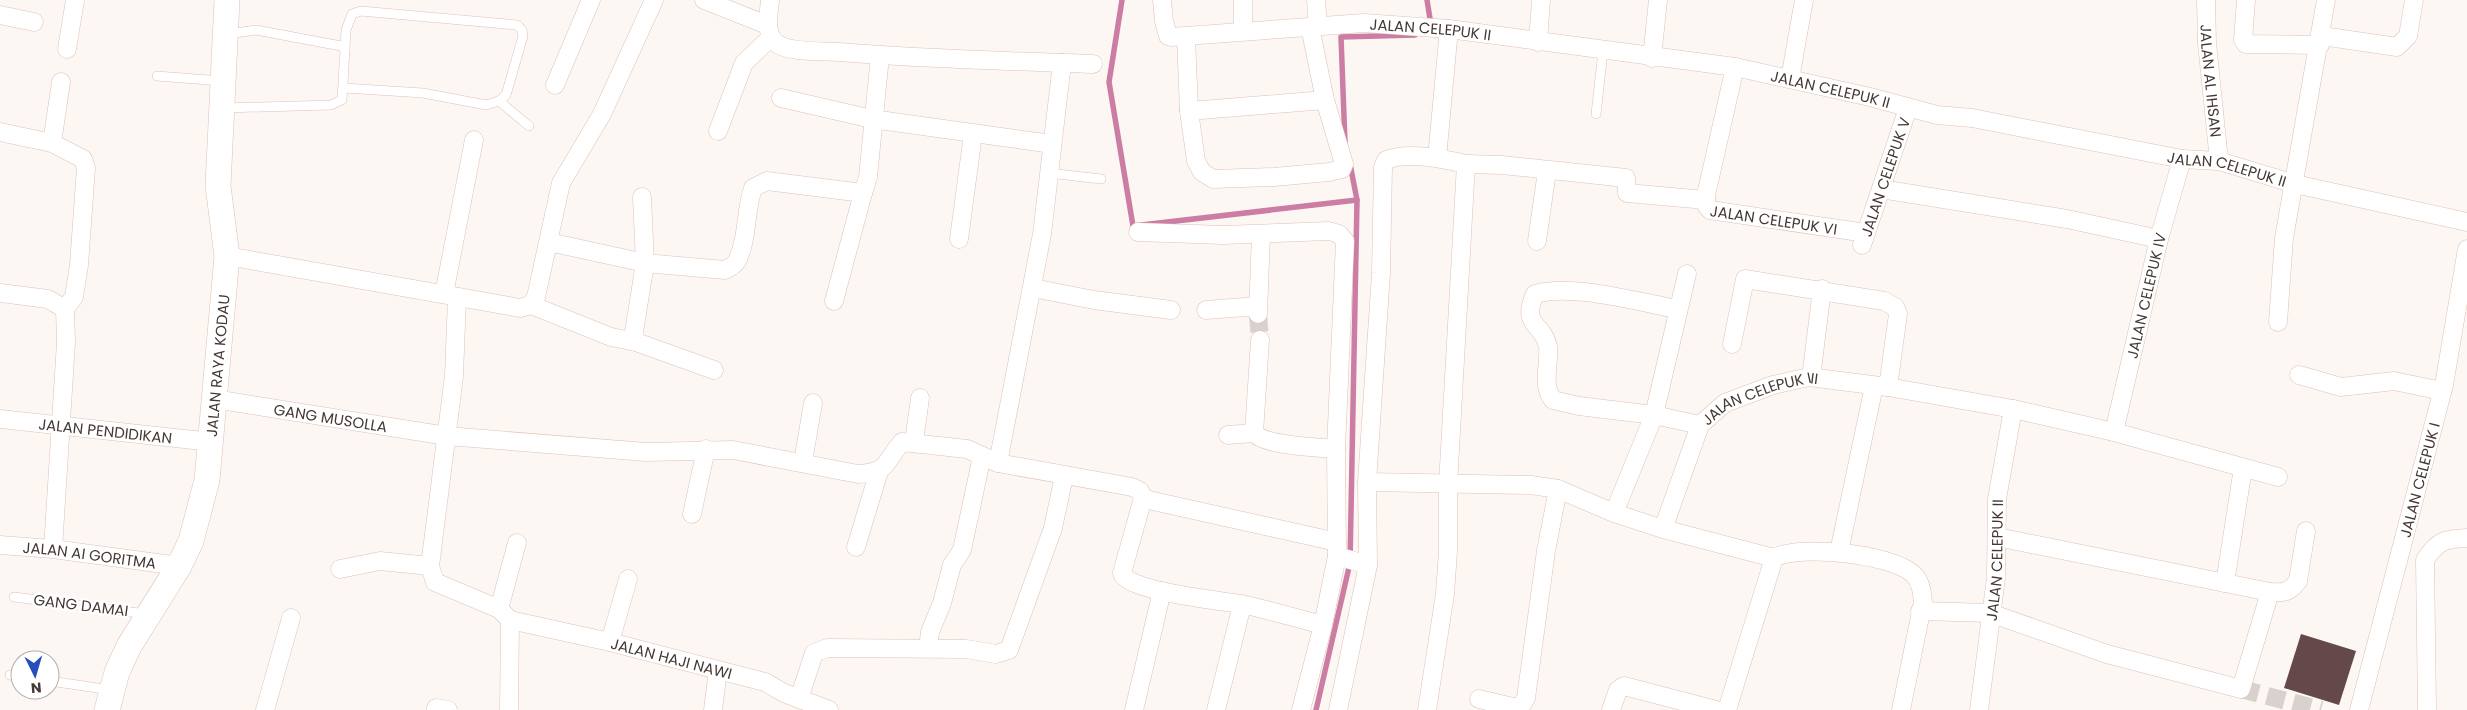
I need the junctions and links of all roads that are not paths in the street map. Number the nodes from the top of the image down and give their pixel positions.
1 (75, 0) edge
2 (227, 0) edge
3 (591, 0) edge
4 (654, 0) edge
5 (704, 0) edge
6 (770, 0) edge
7 (1162, 0) edge
8 (1243, 0) edge
9 (1316, 0) edge
10 (1542, 0) edge
11 (1658, 0) edge
12 (1804, 0) edge
13 (2206, 0) edge
14 (2246, 0) edge
15 (2326, 0) edge
16 (2414, 0) edge
17 (0, 15) edge
18 (34, 22) dead end
19 (1314, 26) junction
20 (1447, 29) junction
21 (769, 31) junction
22 (1243, 31) junction
23 (225, 35) junction
24 (1186, 37) junction
25 (2321, 41) junction
26 (1538, 42) junction
27 (67, 49) dead end
28 (345, 50) junction
29 (1603, 51) junction
30 (880, 56) junction
31 (1652, 58) junction
32 (1062, 63) junction
33 (1093, 64) dead end
34 (1735, 68) junction
35 (157, 76) dead end
36 (1790, 79) junction
37 (222, 81) junction
38 (61, 82) dead end
39 (555, 84) dead end
40 (344, 88) junction
41 (781, 98) dead end
42 (1325, 100) junction
43 (499, 101) junction
44 (222, 108) junction
45 (1908, 108) junction
46 (1189, 111) junction
47 (1596, 114) dead end
48 (872, 119) junction
49 (529, 126) dead end
50 (718, 131) dead end
51 (0, 132) edge
52 (974, 134) junction
53 (474, 140) dead end
54 (52, 143) junction
55 (1052, 144) junction
56 (1437, 158) junction
57 (2182, 159) junction
58 (2219, 162) junction
59 (1466, 164) junction
60 (1548, 171) junction
61 (1049, 173) junction
62 (1101, 179) dead end
63 (2295, 184) junction
64 (1881, 189) junction
65 (863, 193) junction
66 (642, 197) dead end
67 (1706, 200) junction
68 (2467, 222) edge
69 (1138, 232) dead end
70 (1261, 235) junction
71 (959, 239) dead end
72 (1864, 239) joint
73 (2159, 239) junction
74 (1537, 241) dead end
75 (549, 242) junction
76 (2467, 249) edge
77 (227, 256) junction
78 (645, 263) junction
79 (1687, 274) dead end
80 (1033, 288) junction
81 (1822, 289) junction
82 (0, 293) edge
83 (450, 296) junction
84 (834, 301) dead end
85 (531, 305) junction
86 (1677, 308) junction
87 (65, 309) junction
88 (1171, 310) dead end
89 (1206, 310) dead end
90 (2278, 322) dead end
91 (1260, 340) tunnel mouth
92 (636, 342) junction
93 (1732, 344) dead end
94 (714, 370) dead end
95 (1812, 370) dead end
96 (2299, 376) dead end
97 (1881, 386) junction
98 (2442, 391) junction
99 (920, 398) dead end
100 (214, 399) junction
101 (814, 403) dead end
102 (2013, 409) junction
103 (1654, 415) junction
104 (0, 419) edge
105 (60, 425) junction
106 (1700, 426) junction
107 (2114, 432) junction
108 (1254, 433) junction
109 (1228, 435) dead end
110 (446, 436) junction
111 (212, 442) junction
112 (914, 442) junction
113 (706, 449) junction
114 (1336, 449) junction
115 (982, 456) junction
116 (803, 462) junction
117 (998, 463) junction
118 (2243, 468) junction
119 (879, 471) junction
120 (1064, 476) junction
121 (2278, 477) dead end
122 (1367, 482) junction
123 (1448, 485) junction
124 (1558, 488) junction
125 (1143, 498) junction
126 (1614, 513) junction
127 (692, 514) dead end
128 (1663, 529) junction
129 (2306, 531) dead end
130 (1996, 537) junction
131 (2467, 538) edge
132 (517, 543) dead end
133 (0, 545) edge
134 (856, 547) dead end
135 (53, 549) junction
136 (1339, 552) junction
137 (1839, 552) junction
138 (1774, 558) junction
139 (1366, 565) junction
140 (179, 566) junction
141 (430, 566) junction
142 (340, 569) dead end
143 (628, 579) dead end
144 (2225, 583) junction
145 (1162, 591) junction
146 (2270, 592) junction
147 (14, 597) dead end
148 (1242, 604) junction
149 (1920, 611) junction
150 (1990, 613) junction
151 (149, 614) junction
152 (504, 615) junction
153 (291, 618) dead end
154 (1323, 625) junction
155 (610, 642) junction
156 (928, 648) junction
157 (718, 670) junction
158 (60, 684) edge
159 (799, 699) junction
160 (1479, 699) dead end
161 (109, 700) edge
162 (264, 710) edge
163 (509, 710) edge
164 (713, 710) edge
165 (829, 710) edge
166 (1134, 710) edge
167 (1216, 710) edge
168 (1301, 710) edge
169 (1338, 710) edge
170 (1427, 710) edge
171 (1611, 710) edge
172 (1716, 710) edge
173 (1727, 710) edge
174 (1901, 710) edge
175 (1979, 710) edge
176 (2359, 710) edge
177 (2427, 710) edge

1 - 27 street
2 - 23 street, JALAN RAYA KODAU
3 - 39 street
4 - 75 street
5 - 21 street
6 - 21 street
7 - 24 street
8 - 22 street
9 - 19 street
10 - 26 street
11 - 31 street
12 - 36 street
13 - 58 street, JALAN AL IHSAN
14 - 25 street
15 - 25 street
16 - 25 street
17 - 18 street
19 - 20 street, JALAN CELEPUK II
19 - 22 street, JALAN CELEPUK II
19 - 42 street
20 - 26 street, JALAN CELEPUK II
20 - 56 street
21 - 30 street
21 - 50 street
22 - 24 street, JALAN CELEPUK II
23 - 28 lane
23 - 37 street, JALAN RAYA KODAU
24 - 46 street
25 - 63 street
26 - 29 street, JALAN CELEPUK II
28 - 40 lane
28 - 43 lane
29 - 31 street, JALAN CELEPUK II
29 - 47 lane
30 - 32 street
30 - 48 street
31 - 34 street, JALAN CELEPUK II
32 - 33 street
32 - 55 street
34 - 36 street, JALAN CELEPUK II
34 - 67 street, JALAN CELEPUK VI
35 - 37 lane
36 - 45 street, JALAN CELEPUK II
37 - 44 street, JALAN RAYA KODAU
38 - 54 street
40 - 43 lane
40 - 44 lane
41 - 48 street
42 - 46 street
42 - 46 street
43 - 49 lane
44 - 77 street, JALAN RAYA KODAU
45 - 57 street, JALAN CELEPUK II
45 - 64 street, JALAN CELEPUK V
48 - 52 street
48 - 65 street
51 - 54 street
52 - 55 street
52 - 71 street
53 - 83 street
54 - 87 street
55 - 61 street
56 - 59 street
56 - 122 street
57 - 58 street, JALAN CELEPUK II
57 - 73 street, JALAN CELEPUK IV
58 - 63 street, JALAN CELEPUK II
59 - 60 street
59 - 123 street
60 - 67 street
60 - 74 street
61 - 62 lane
61 - 80 street
63 - 68 street, JALAN CELEPUK II
63 - 90 street
64 - 72 street, JALAN CELEPUK V
64 - 73 street
65 - 78 street
65 - 84 street
66 - 78 street
67 - 72 street, JALAN CELEPUK VI
69 - 70 street
70 - 89 street
70 - 114 street
73 - 107 street, JALAN CELEPUK IV
75 - 78 street
75 - 85 street
76 - 98 street, JALAN CELEPUK I
77 - 83 street
77 - 100 street, JALAN RAYA KODAU
78 - 92 street
79 - 86 street
80 - 88 street
80 - 117 street
81 - 93 street
81 - 95 street
81 - 97 street
82 - 87 street
83 - 85 street
83 - 110 street
85 - 92 street
86 - 103 street
86 - 103 street
87 - 105 street
91 - 108 street
92 - 94 street
96 - 98 street
97 - 102 street, JALAN CELEPUK III
97 - 106 street, JALAN CELEPUK III
97 - 137 street
98 - 176 street, JALAN CELEPUK I
99 - 112 street
100 - 110 street, GANG MUSOLLA
100 - 111 street, JALAN RAYA KODAU
101 - 116 street
102 - 107 street, JALAN CELEPUK III
102 - 130 street, JALAN CELEPUK II
103 - 106 street
103 - 126 street
104 - 105 street, JALAN PENDIDIKAN
105 - 111 street, JALAN PENDIDIKAN
105 - 135 street
106 - 128 street, JALAN CELEPUK III
107 - 118 street, JALAN CELEPUK III
108 - 109 street
108 - 114 street
110 - 113 street, GANG MUSOLLA
110 - 141 street
111 - 140 street, JALAN RAYA KODAU
112 - 115 street
112 - 119 street
113 - 116 street, GANG MUSOLLA
113 - 127 street
114 - 136 street
115 - 117 street
115 - 156 street
116 - 119 street, GANG MUSOLLA
117 - 120 street
118 - 121 street, JALAN CELEPUK III
118 - 144 street
119 - 134 street
120 - 125 street
120 - 156 street
122 - 123 street
122 - 139 street
123 - 124 street
123 - 170 street
124 - 126 street
124 - 160 street
125 - 136 street
125 - 145 street
126 - 128 street
128 - 138 street
129 - 146 street
130 - 144 street
130 - 150 street, JALAN CELEPUK II
131 - 177 street
132 - 152 street
133 - 135 street, JALAN AI GORITMA
135 - 140 street, JALAN AI GORITMA
136 - 139 street
136 - 154 street
137 - 138 street
137 - 149 street
138 - 173 street
139 - 169 street
140 - 151 street, JALAN RAYA KODAU
141 - 142 street
141 - 152 street, JALAN HAJI NAWI
143 - 155 street
144 - 146 street
145 - 148 street
145 - 166 street
146 - 150 street
147 - 151 lane, GANG DAMAI
148 - 154 street
148 - 167 street
149 - 150 street
149 - 174 street
150 - 175 street, JALAN CELEPUK II
151 - 161 street, JALAN RAYA KODAU
152 - 155 street, JALAN HAJI NAWI
152 - 163 street
153 - 162 street
154 - 168 street
155 - 157 street, JALAN HAJI NAWI
156 - 159 street
157 - 159 street, JALAN HAJI NAWI
157 - 164 street
158 - 161 lane
159 - 165 street, JALAN HAJI NAWI
171 - 172 street

